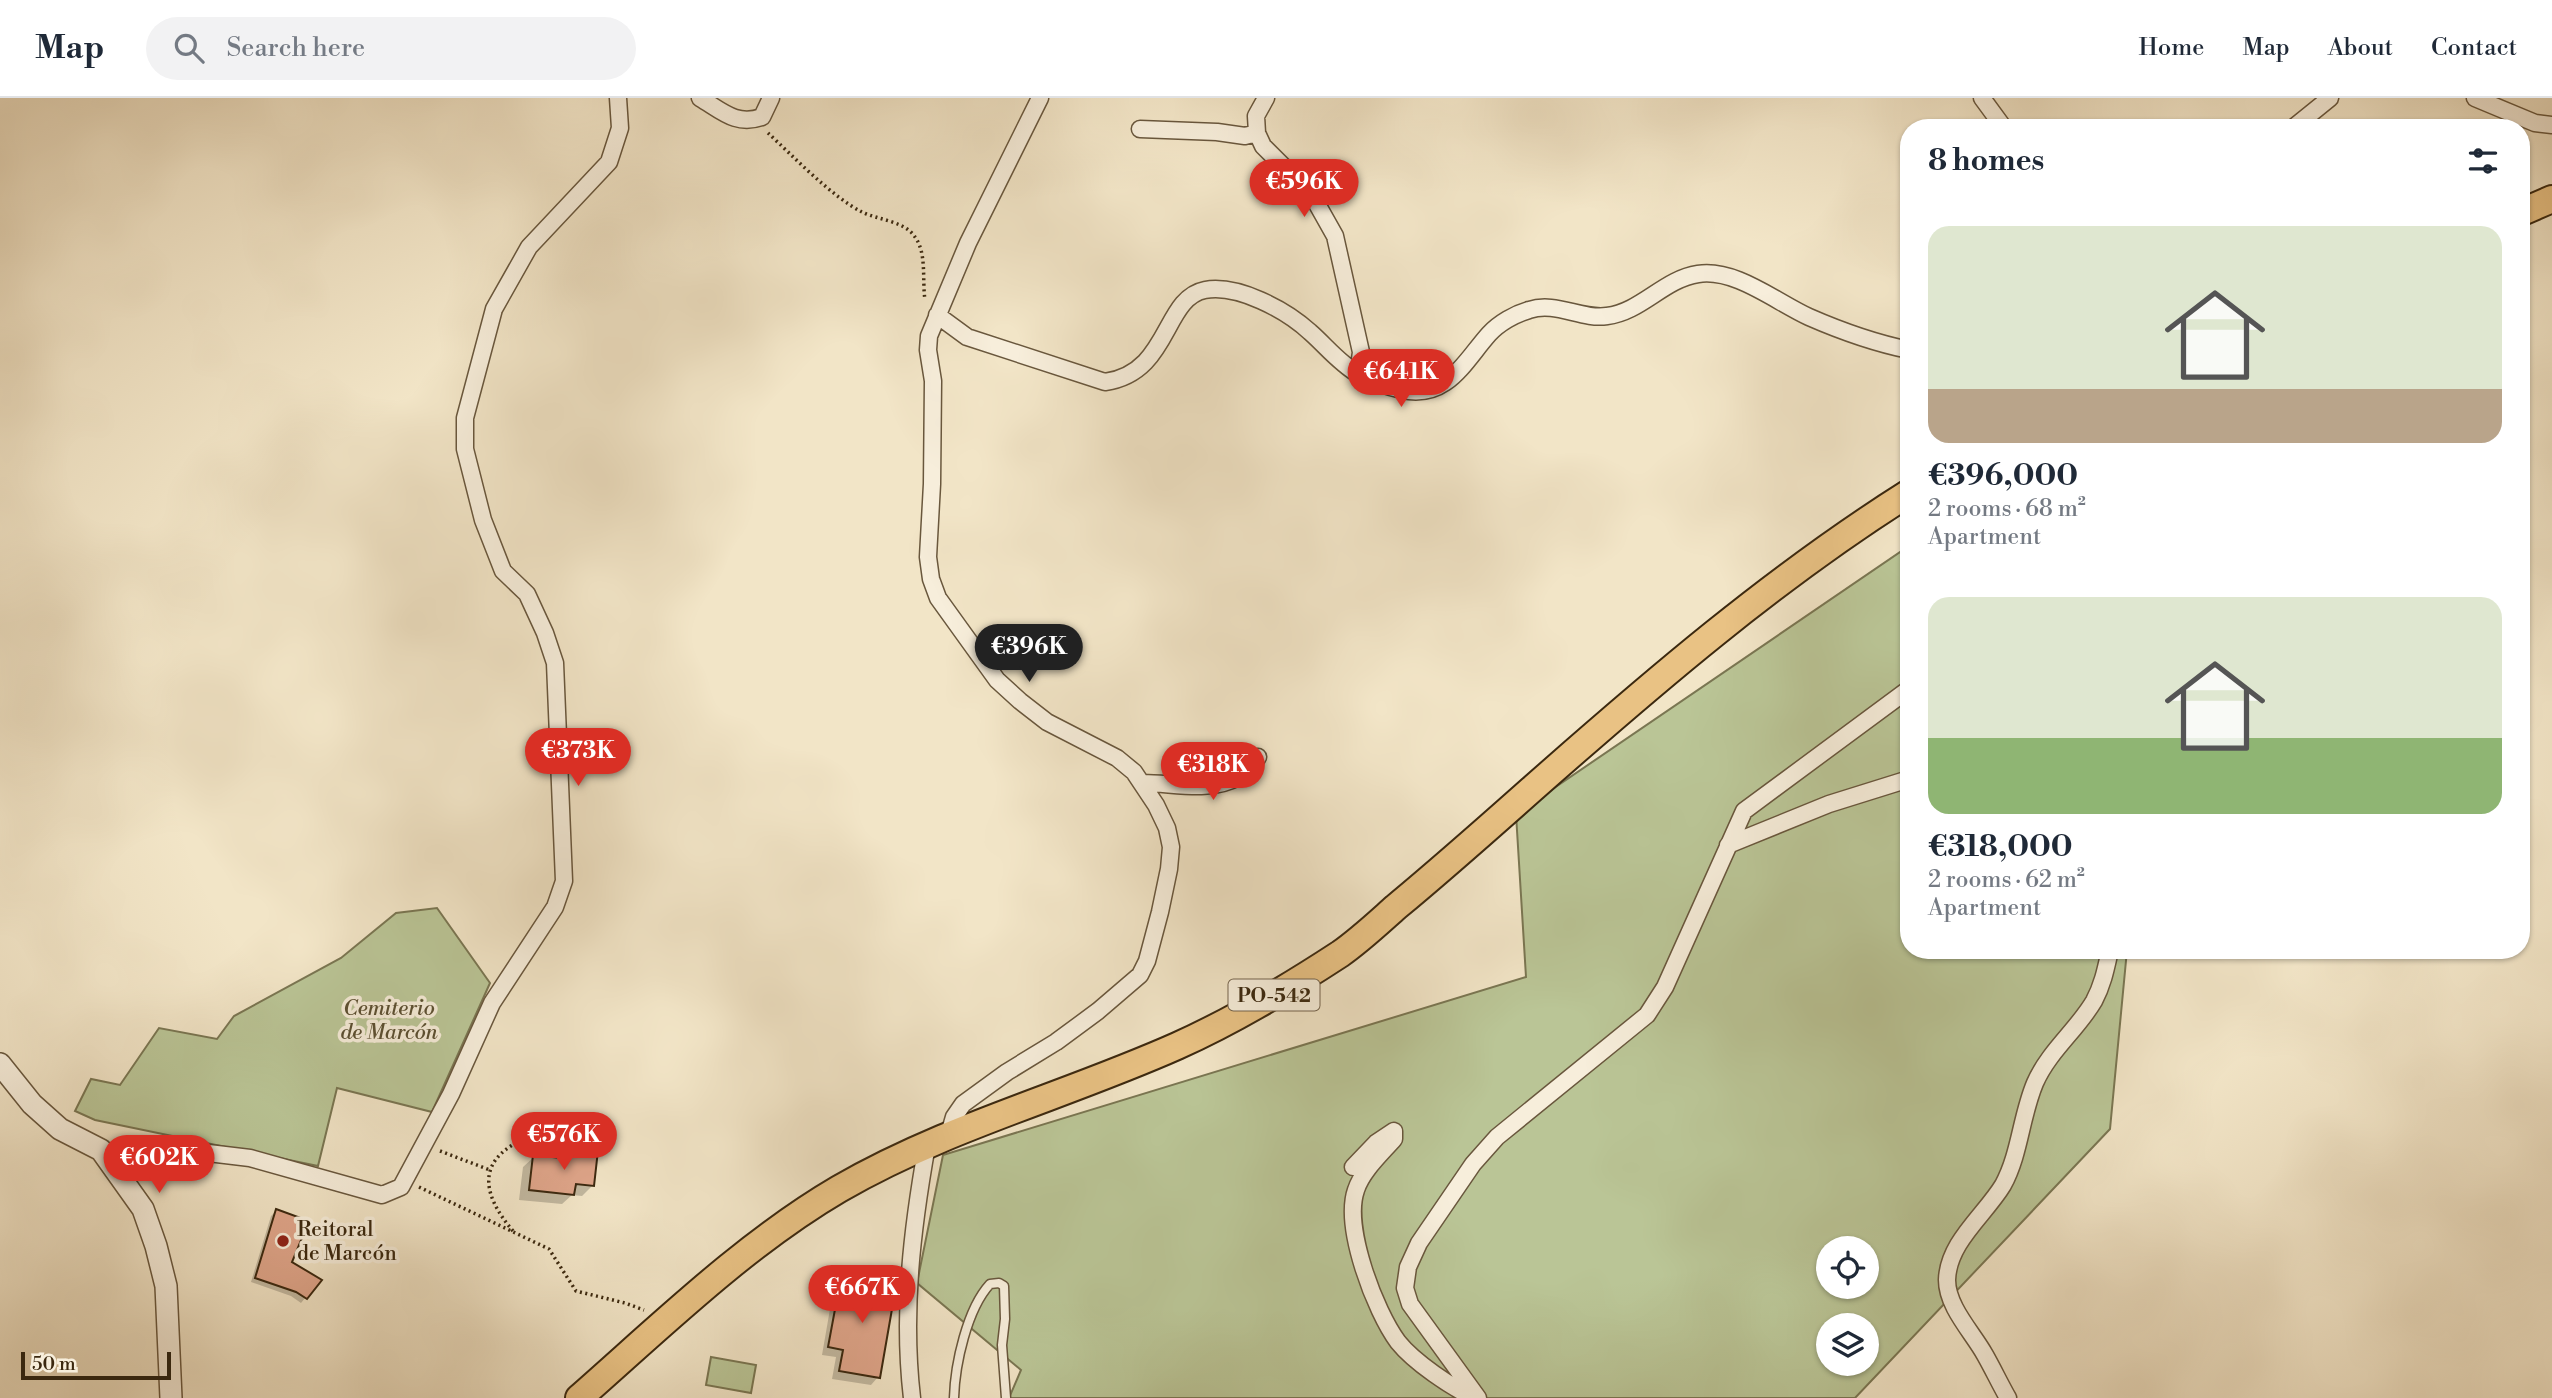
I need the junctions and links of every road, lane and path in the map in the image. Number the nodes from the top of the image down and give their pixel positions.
1 (618, 98) edge
2 (700, 98) edge
3 (771, 98) edge
4 (1040, 98) edge
5 (1266, 98) edge
6 (1982, 98) edge
7 (2330, 98) edge
8 (2475, 98) edge
9 (1997, 119) edge
10 (2304, 119) edge
11 (2525, 119) edge
12 (754, 120) junction
13 (2530, 121) edge
14 (2552, 125) edge
15 (1140, 129) dead end
16 (1256, 133) junction
17 (2552, 199) edge
18 (2530, 209) edge
19 (925, 301) dead end
20 (937, 315) junction
21 (1900, 347) edge
22 (1358, 374) junction
23 (1900, 498) edge
24 (1900, 696) edge
25 (1258, 757) dead end
26 (1900, 782) edge
27 (1143, 783) junction
28 (1728, 845) junction
29 (2108, 959) edge
30 (0, 1064) edge
31 (531, 1136) dead end
32 (938, 1140) junction
33 (423, 1145) junction
34 (1353, 1167) dead end
35 (114, 1168) junction
36 (490, 1170) junction
37 (404, 1180) junction
38 (514, 1232) junction
39 (653, 1313) dead end
40 (171, 1398) edge
41 (579, 1398) edge
42 (912, 1398) edge
43 (954, 1398) edge
44 (1006, 1398) edge
45 (1477, 1398) edge
46 (2008, 1398) edge

1 - 33 street
2 - 12 street
3 - 12 street
4 - 20 street
5 - 16 street
6 - 9 street
7 - 10 street
8 - 11 street
12 - 19 path
13 - 14 street
15 - 16 street
16 - 22 street
17 - 18 main road
20 - 22 street
20 - 27 street
21 - 22 street
23 - 32 main road, PO-542
24 - 28 street
25 - 27 street
26 - 28 street
27 - 32 street
28 - 45 street
29 - 46 street
30 - 35 street
31 - 36 path
32 - 41 main road, PO-542
32 - 42 street
33 - 36 path
33 - 37 street
34 - 45 street
35 - 37 street
35 - 40 street
36 - 38 path
37 - 38 path
38 - 39 path
43 - 44 lane

